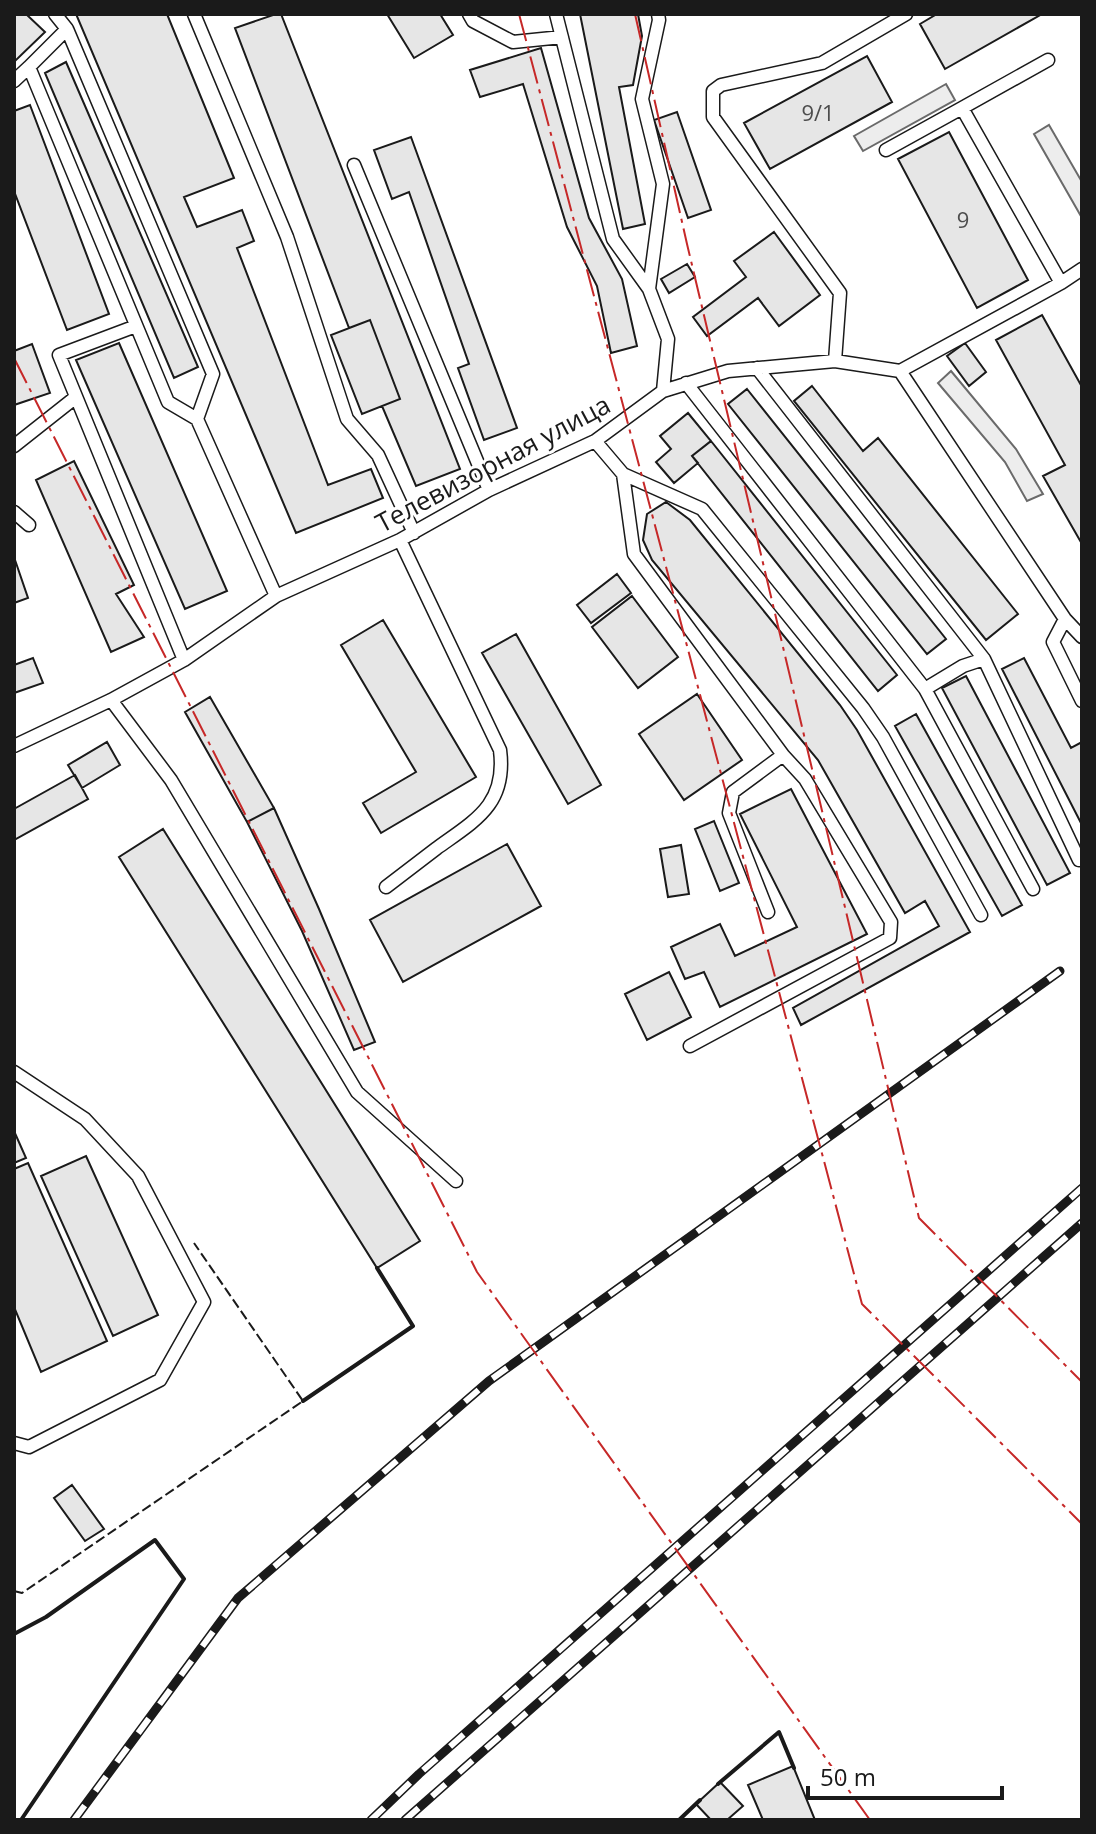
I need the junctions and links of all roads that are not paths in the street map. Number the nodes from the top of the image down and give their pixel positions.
1 (55, 14) edge
2 (194, 14) edge
3 (469, 14) edge
4 (556, 14) edge
5 (658, 14) edge
6 (906, 14) edge
7 (67, 29) junction
8 (562, 37) junction
9 (1048, 60) dead end
10 (29, 67) junction
11 (14, 81) edge
12 (962, 108) junction
13 (886, 150) dead end
14 (354, 165) dead end
15 (1082, 269) edge
16 (1061, 283) junction
17 (649, 289) junction
18 (136, 326) junction
19 (835, 361) junction
20 (757, 368) junction
21 (900, 371) junction
22 (686, 383) junction
23 (663, 391) junction
24 (76, 397) junction
25 (197, 419) junction
26 (595, 441) junction
27 (14, 446) edge
28 (623, 474) junction
29 (489, 490) junction
30 (14, 512) edge
31 (29, 525) dead end
32 (414, 533) junction
33 (400, 540) junction
34 (276, 596) junction
35 (1065, 619) junction
36 (1082, 637) edge
37 (984, 659) junction
38 (184, 660) junction
39 (925, 689) junction
40 (111, 700) junction
41 (1082, 701) edge
42 (14, 746) edge
43 (783, 755) junction
44 (1082, 859) edge
45 (386, 887) dead end
46 (1033, 889) dead end
47 (768, 912) dead end
48 (981, 915) dead end
49 (690, 1046) dead end
50 (14, 1072) edge
51 (456, 1181) dead end
52 (14, 1443) edge

1 - 7 lane
2 - 32 lane
3 - 8 lane
4 - 8 lane
5 - 17 lane
6 - 19 lane
7 - 10 lane
7 - 25 lane
8 - 17 lane
9 - 12 lane
10 - 11 lane
10 - 18 lane
12 - 13 lane
12 - 16 lane
14 - 29 lane
15 - 16 lane
16 - 21 lane
17 - 23 lane
18 - 24 lane
18 - 25 lane
19 - 20 lane, Телевизорная улица
19 - 21 lane, Телевизорная улица
20 - 22 lane, Телевизорная улица
20 - 37 lane
21 - 35 lane
22 - 23 lane, Телевизорная улица
22 - 39 lane
23 - 26 lane, Телевизорная улица
24 - 27 lane
24 - 38 lane
25 - 34 lane
26 - 28 lane
26 - 29 lane, Телевизорная улица
28 - 43 lane
28 - 48 lane
29 - 32 lane, Телевизорная улица
30 - 31 lane
32 - 33 lane, Телевизорная улица
33 - 34 lane, Телевизорная улица
33 - 45 lane
34 - 38 lane, Телевизорная улица
35 - 36 lane
35 - 41 lane
37 - 39 lane
37 - 44 lane
38 - 40 lane, Телевизорная улица
39 - 46 lane
40 - 42 lane, Телевизорная улица
40 - 51 lane
43 - 47 lane
43 - 49 lane
50 - 52 lane

